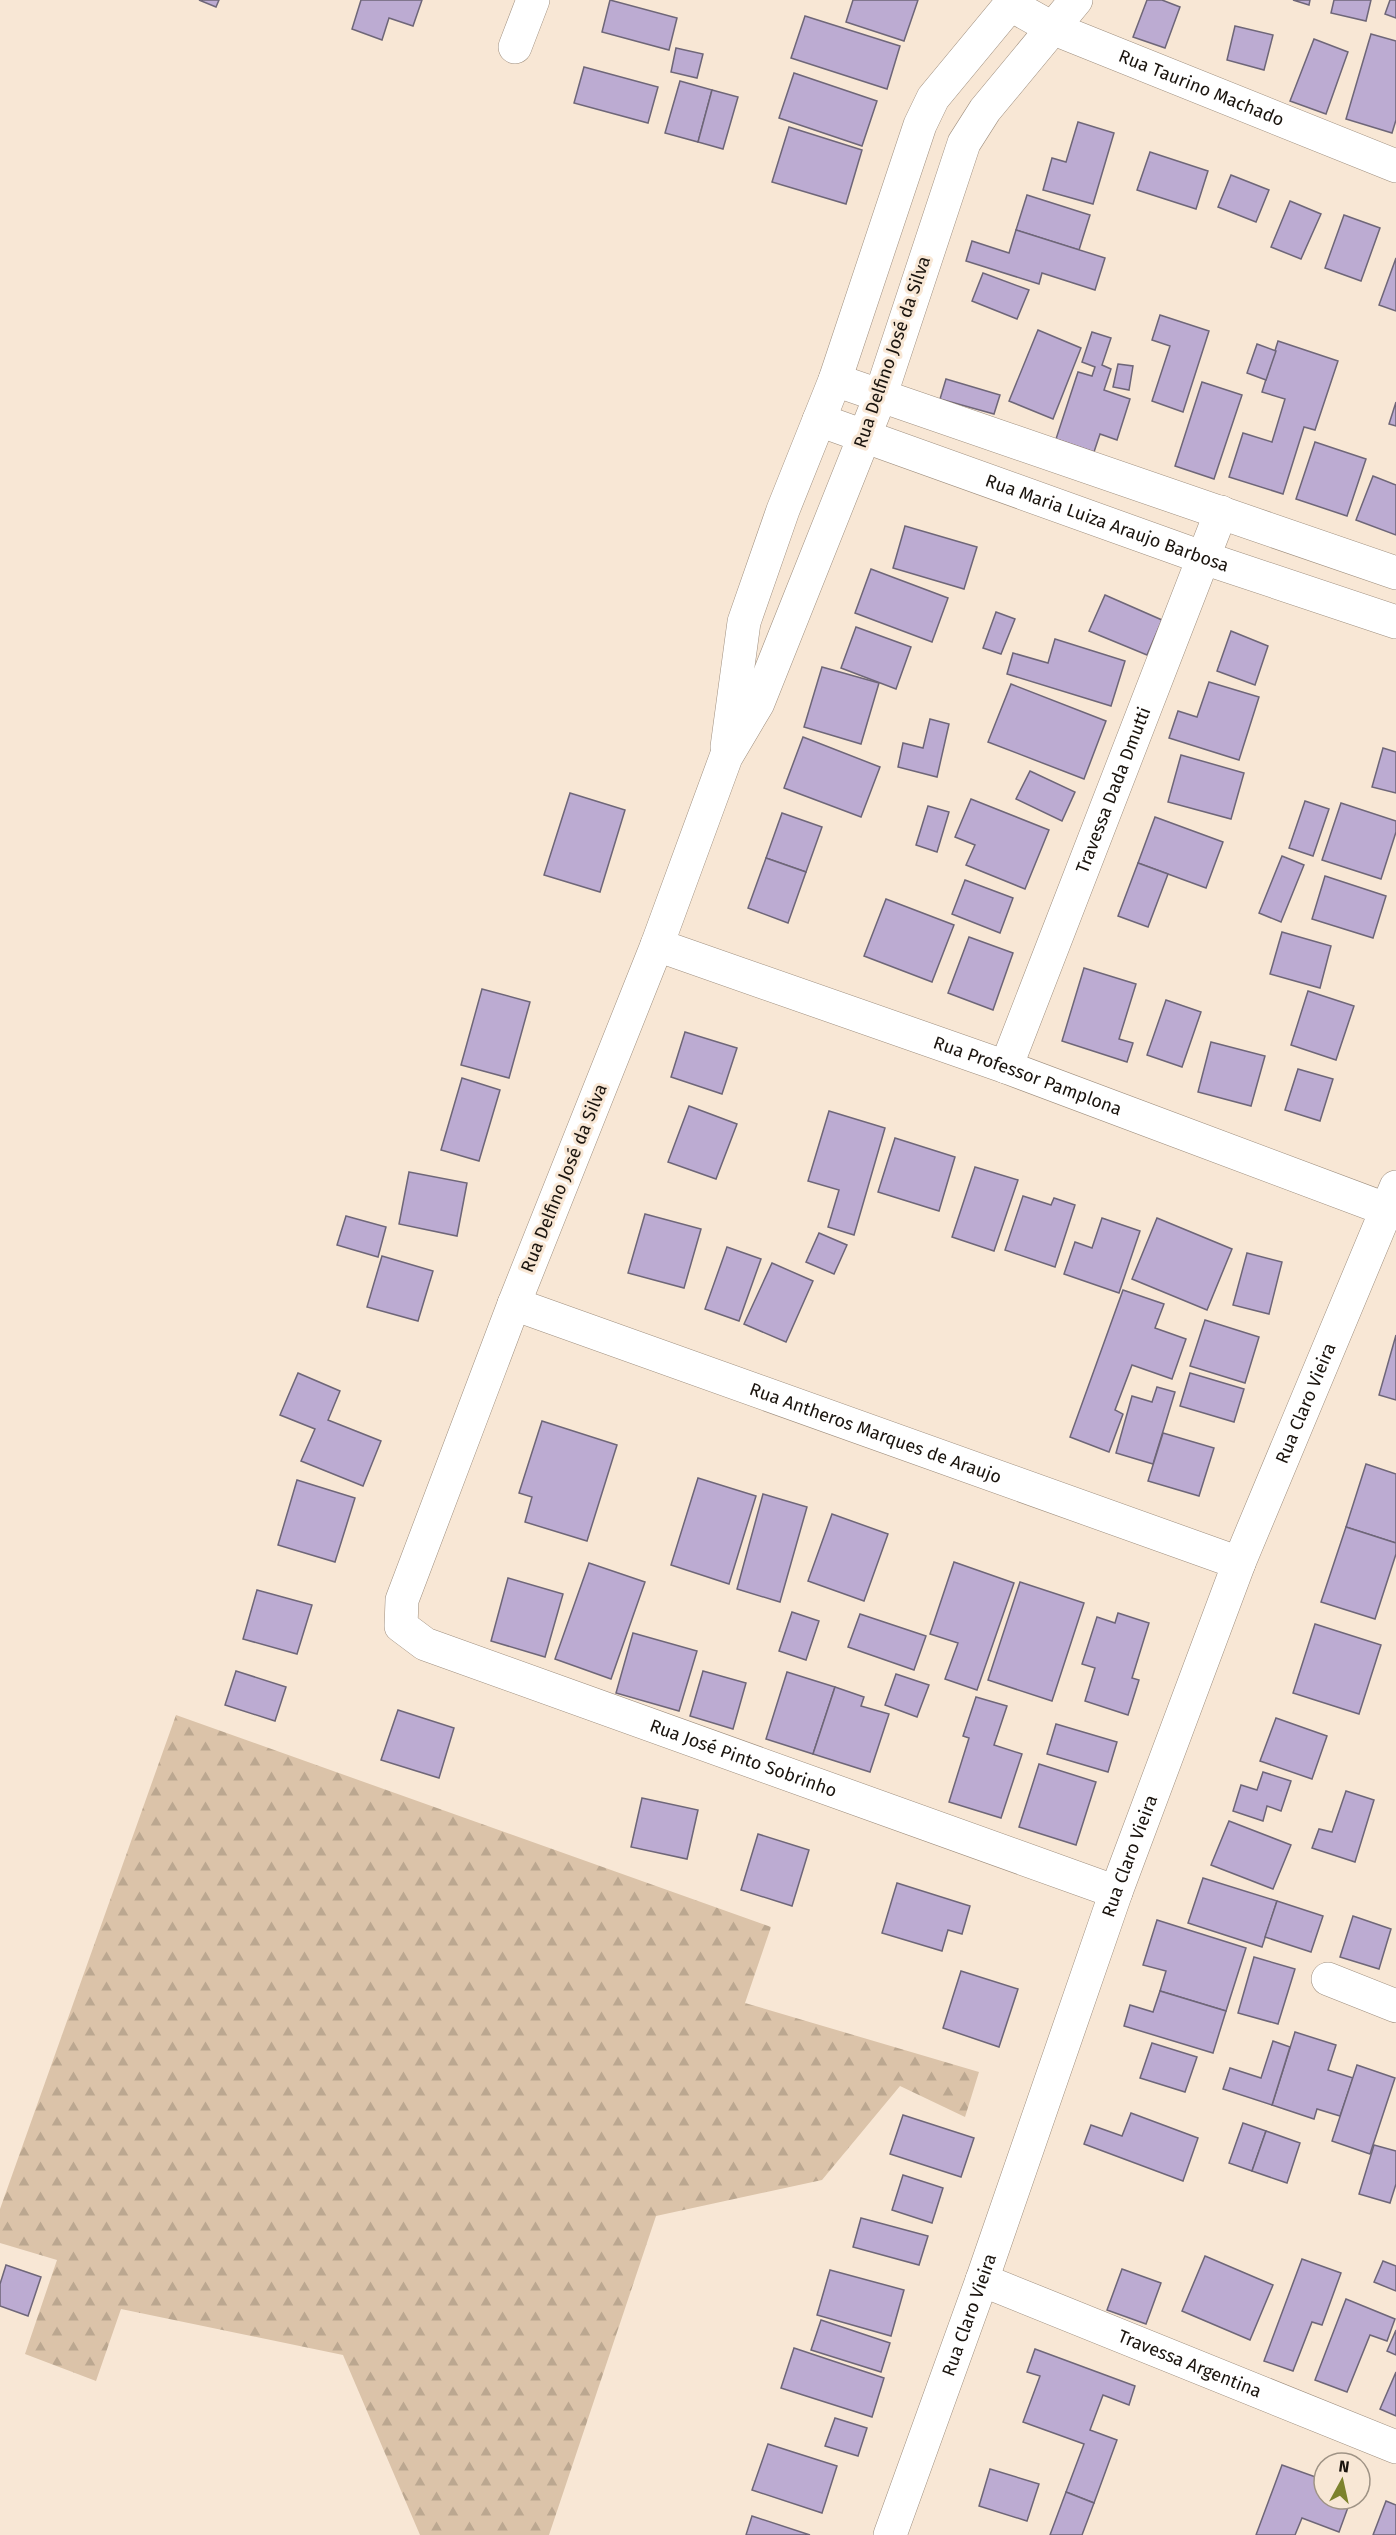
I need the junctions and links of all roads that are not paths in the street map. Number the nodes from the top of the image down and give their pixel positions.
1 (533, 0) edge
2 (1076, 0) edge
3 (1012, 2) edge
4 (1052, 28) junction
5 (515, 47) dead end
6 (1396, 166) edge
7 (835, 380) junction
8 (880, 397) junction
9 (819, 420) junction
10 (863, 437) junction
11 (1052, 455) junction
12 (1035, 498) junction
13 (1221, 512) junction
14 (1204, 558) junction
15 (1395, 572) edge
16 (1387, 619) edge
17 (726, 757) junction
18 (657, 945) junction
19 (1006, 1067) junction
20 (1393, 1204) edge
21 (514, 1304) junction
22 (1239, 1563) junction
23 (402, 1600) joint
24 (1116, 1892) junction
25 (1328, 1979) dead end
26 (1396, 2006) edge
27 (982, 2280) junction
28 (1396, 2447) edge
29 (890, 2535) edge

1 - 5 street
2 - 4 street, Rua Delfino José da Silva
3 - 4 street, Rua Taurino Machado
3 - 7 street, Rua Delfino José da Silva
4 - 6 street, Rua Taurino Machado
4 - 8 street, Rua Delfino José da Silva
7 - 8 street
7 - 9 street, Rua Delfino José da Silva
8 - 10 street, Rua Delfino José da Silva
8 - 11 street
9 - 10 street, Rua Maria Luiza Araujo Barbosa
9 - 17 street, Rua Delfino José da Silva
10 - 12 street, Rua Maria Luiza Araujo Barbosa
10 - 17 street, Rua Delfino José da Silva
11 - 12 street
11 - 13 street
12 - 14 street, Rua Maria Luiza Araujo Barbosa
13 - 14 street, Travessa Dada Dmutti
13 - 15 street
14 - 16 street, Rua Maria Luiza Araujo Barbosa
14 - 19 street, Travessa Dada Dmutti
15 - 16 street
17 - 18 street, Rua Delfino José da Silva
18 - 19 street, Rua Professor Pamplona
18 - 21 street, Rua Delfino José da Silva
19 - 20 street, Rua Professor Pamplona
20 - 22 street, Rua Claro Vieira
21 - 22 street, Rua Antheros Marques de Araujo
21 - 23 street, Rua Delfino José da Silva
22 - 24 street, Rua Claro Vieira
23 - 24 street, Rua José Pinto Sobrinho
24 - 27 street, Rua Claro Vieira
25 - 26 street
27 - 28 street, Travessa Argentina
27 - 29 street, Rua Claro Vieira

